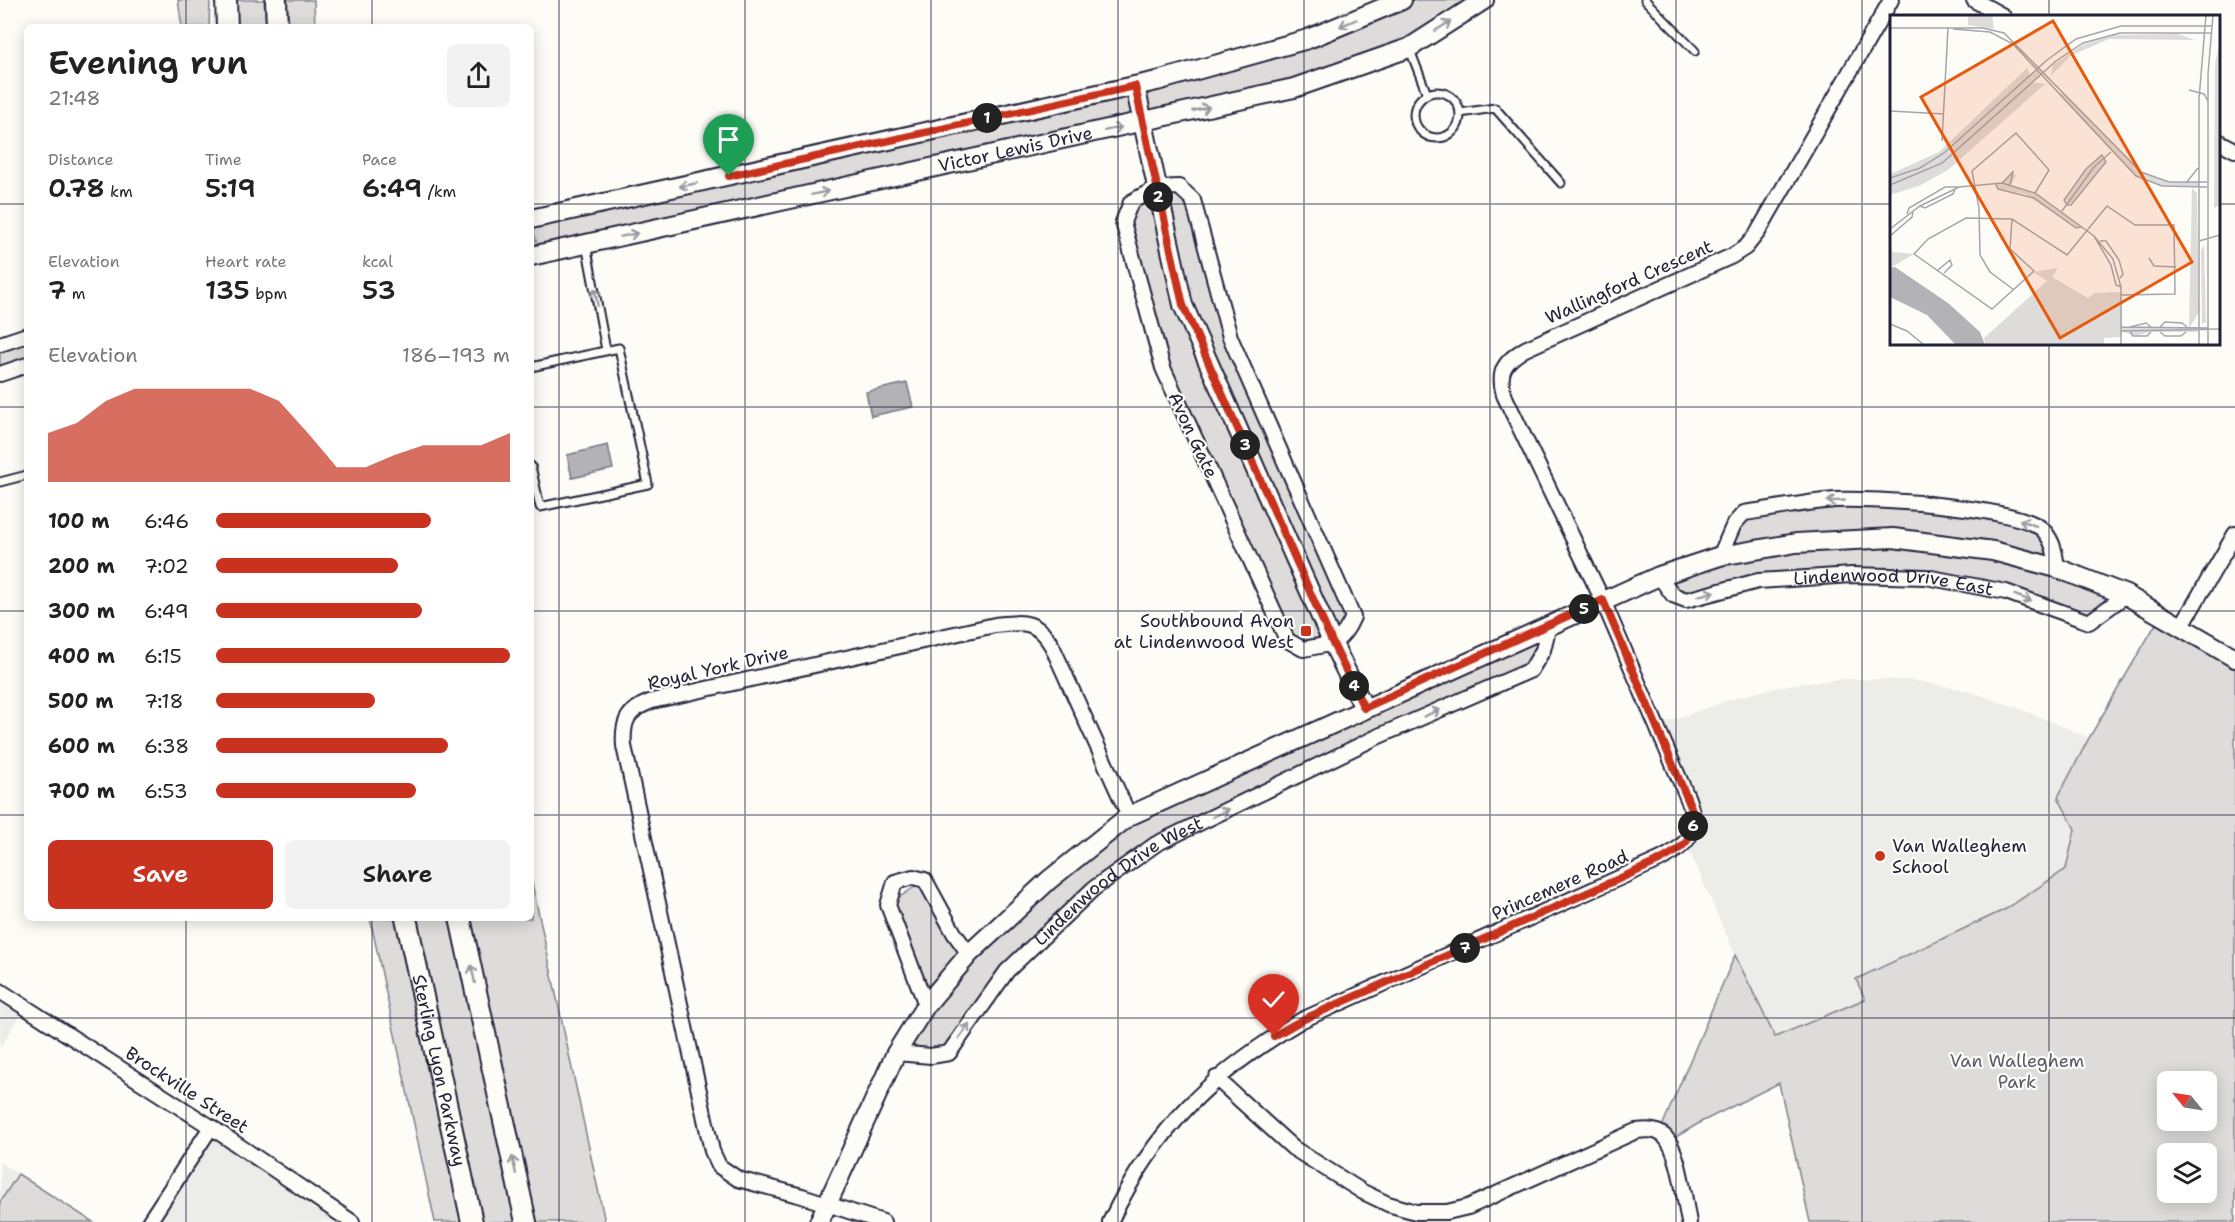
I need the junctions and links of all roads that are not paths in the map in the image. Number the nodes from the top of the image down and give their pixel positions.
1 (226, 0) edge
2 (276, 0) edge
3 (1402, 0) edge
4 (1484, 0) edge
5 (1645, 0) edge
6 (1891, 0) edge
7 (1974, 0) edge
8 (1654, 3) edge
9 (2001, 15) edge
10 (227, 24) edge
11 (278, 24) edge
12 (1409, 48) junction
13 (1695, 51) dead end
14 (1135, 86) junction
15 (1427, 94) junction
16 (1460, 113) junction
17 (1144, 123) junction
18 (2220, 142) edge
19 (2235, 150) edge
20 (1561, 183) dead end
21 (1156, 188) junction
22 (534, 218) edge
23 (586, 244) junction
24 (534, 255) edge
25 (24, 337) edge
26 (0, 344) edge
27 (606, 350) junction
28 (24, 366) edge
29 (534, 366) edge
30 (0, 374) edge
31 (24, 476) edge
32 (534, 480) edge
33 (0, 482) edge
34 (2235, 534) edge
35 (1720, 556) junction
36 (2057, 568) junction
37 (1659, 576) junction
38 (2126, 595) junction
39 (1603, 600) junction
40 (1549, 625) junction
41 (2181, 627) junction
42 (1333, 644) junction
43 (2235, 658) edge
44 (1364, 708) junction
45 (1129, 816) junction
46 (407, 921) edge
47 (461, 921) edge
48 (969, 954) junction
49 (0, 991) edge
50 (926, 1005) junction
51 (896, 1053) junction
52 (1216, 1078) junction
53 (211, 1126) junction
54 (826, 1204) junction
55 (149, 1222) edge
56 (352, 1222) edge
57 (472, 1222) edge
58 (526, 1222) edge
59 (819, 1222) edge
60 (883, 1222) edge
61 (1110, 1222) edge
62 (1689, 1222) edge

1 - 10 main road
2 - 11 main road
3 -> 14 street, Victor Lewis Drive
12 -> 4 street, Victor Lewis Drive
5 - 8 lane
6 - 39 street, Wallingford Crescent
7 - 9 street
8 - 13 lane
12 - 15 lane
17 -> 12 street, Victor Lewis Drive
14 - 17 street
14 -> 22 street, Victor Lewis Drive
15 - 16 lane
15 - 16 lane
16 - 20 lane
17 - 21 street
23 -> 17 street, Victor Lewis Drive
18 - 19 street
21 - 42 street
21 - 42 street
21 - 42 street, Avon Gate
23 - 24 street, Victor Lewis Drive
27 -> 23 lane
25 - 26 street
27 - 29 lane
27 - 32 lane
28 - 30 street
31 - 33 lane
34 - 41 street
35 - 36 street, Lindenwood Drive East
36 -> 35 street
35 - 37 street, Lindenwood Drive East
36 - 38 street, Lindenwood Drive East
37 -> 38 street, Lindenwood Drive East
37 - 39 street, Lindenwood Drive East
38 - 41 street, Lindenwood Drive East
39 - 40 street, Lindenwood Drive East
39 - 52 street, Princemere Road
40 - 44 street, Lindenwood Drive East
51 -> 40 street, Lindenwood Drive West
41 - 43 street, Lindenwood Drive East
42 - 44 street
44 - 45 street, Lindenwood Drive West
45 - 48 street, Lindenwood Drive West
45 - 54 street, Royal York Drive
46 - 57 main road, Sterling Lyon Parkway
58 -> 47 main road
48 - 50 street, Lindenwood Drive West
48 - 50 street
49 - 53 street, Brockville Street
50 - 51 street, Lindenwood Drive West
51 - 54 street, Lindenwood Drive West
52 - 61 street, Princemere Road
52 - 62 street
53 - 55 street
53 - 56 street, Brockville Street
54 - 59 street, Lindenwood Drive West
54 - 60 street

